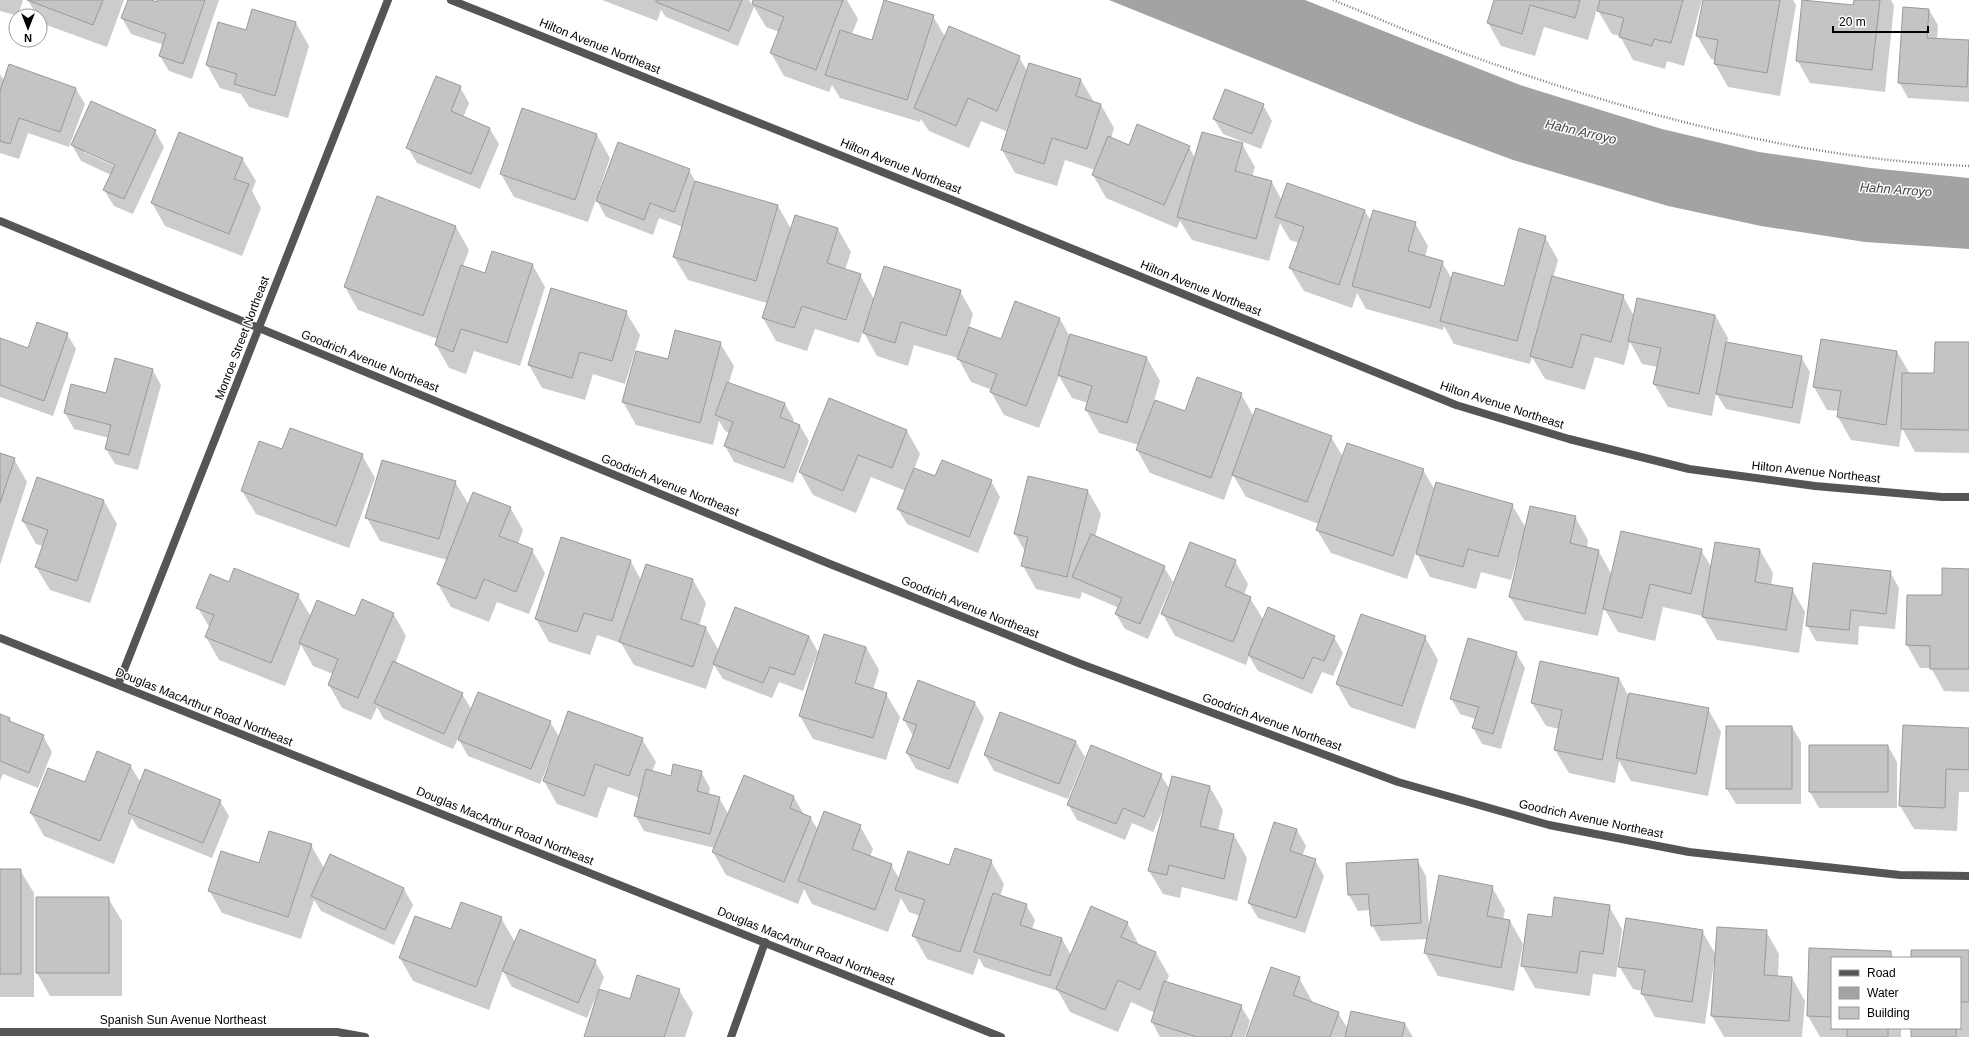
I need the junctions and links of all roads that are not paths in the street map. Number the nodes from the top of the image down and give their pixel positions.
1 (388, 0) edge
2 (452, 0) edge
3 (0, 221) edge
4 (258, 328) junction
5 (1969, 497) edge
6 (0, 638) edge
7 (118, 685) junction
8 (1969, 876) edge
9 (765, 942) junction
10 (0, 1032) edge
11 (365, 1037) edge
12 (730, 1037) edge
13 (1001, 1037) edge

1 - 4 street, Monroe Street Northeast
2 - 5 street, Hilton Avenue Northeast
3 - 4 street, Goodrich Avenue Northeast
4 - 7 street, Monroe Street Northeast
4 - 8 street, Goodrich Avenue Northeast
6 - 7 street, Douglas MacArthur Road Northeast
7 - 9 street, Douglas MacArthur Road Northeast
9 - 12 street
9 - 13 street, Douglas MacArthur Road Northeast
10 - 11 street, Spanish Sun Avenue Northeast

